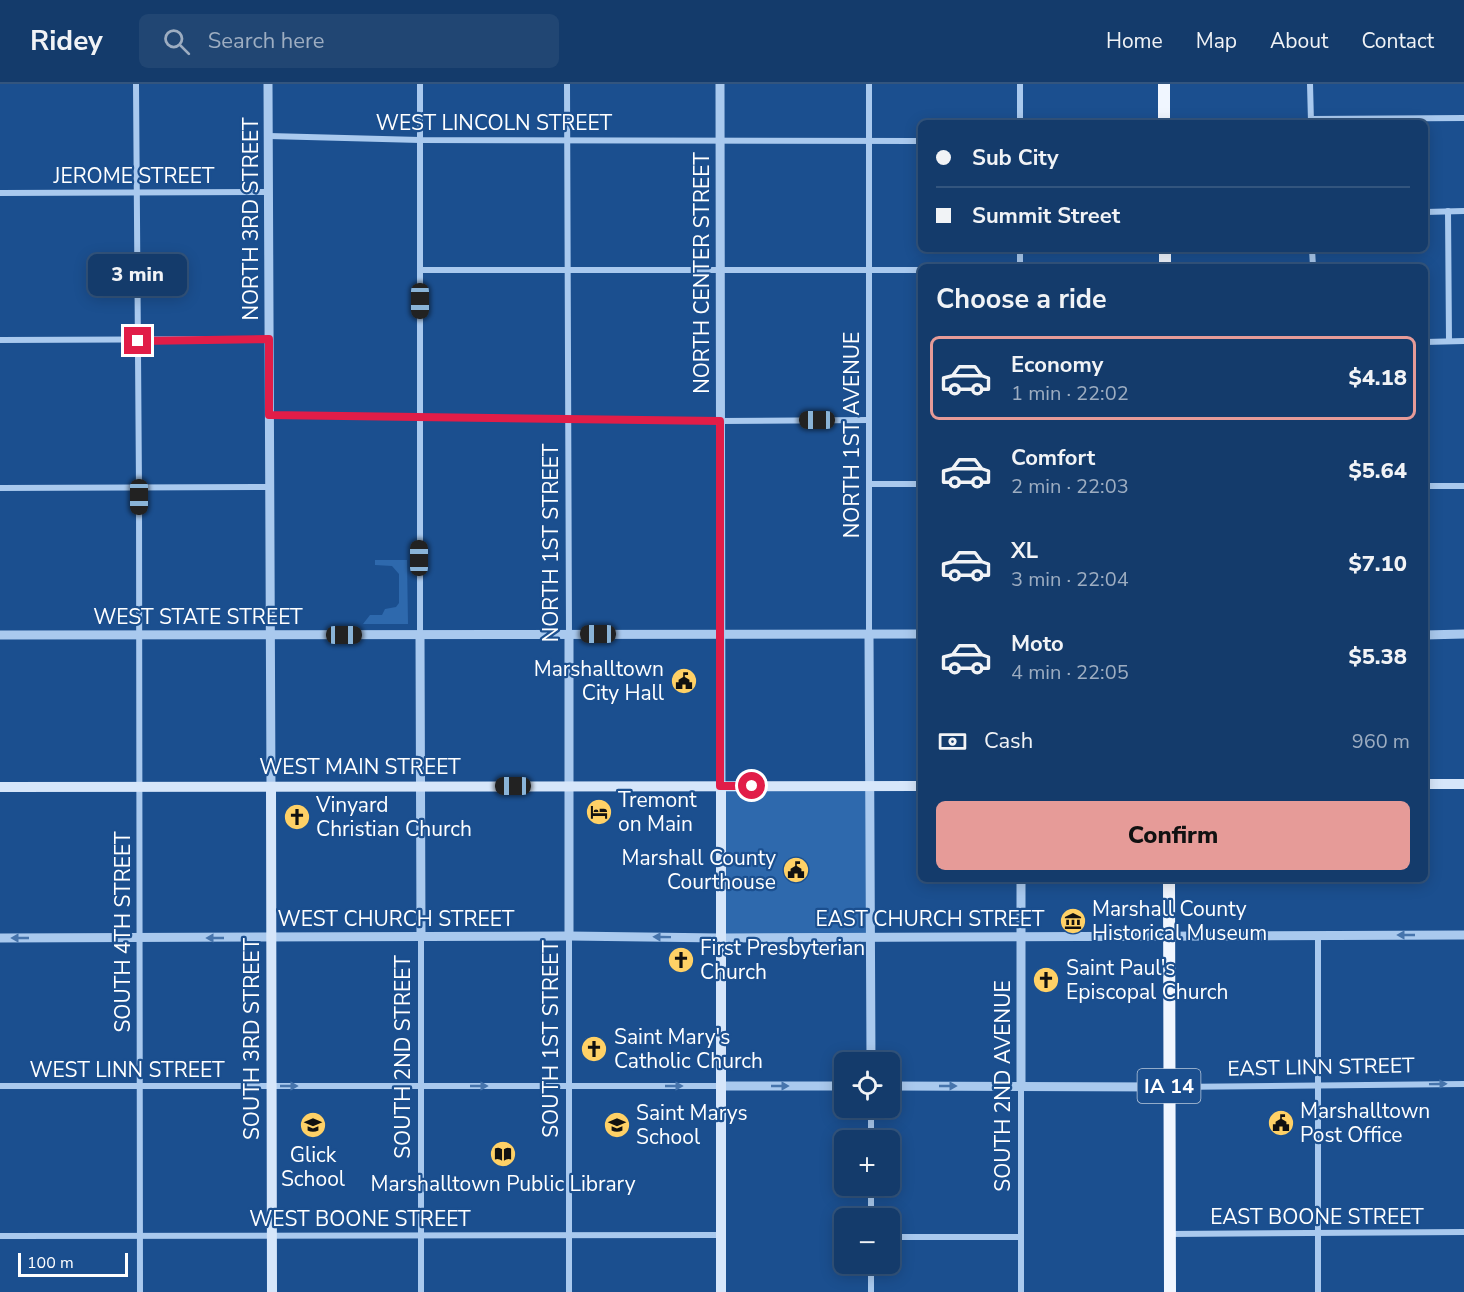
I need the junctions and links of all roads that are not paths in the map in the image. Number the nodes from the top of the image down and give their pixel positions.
1 (136, 84) edge
2 (268, 84) edge
3 (420, 84) edge
4 (567, 84) edge
5 (720, 84) edge
6 (869, 84) edge
7 (1020, 84) edge
8 (1164, 84) edge
9 (1310, 84) edge
10 (1464, 118) edge
11 (1020, 120) edge
12 (1164, 120) edge
13 (1311, 120) edge
14 (1362, 120) edge
15 (268, 136) junction
16 (420, 140) junction
17 (567, 140) junction
18 (720, 141) junction
19 (868, 141) junction
20 (918, 141) edge
21 (137, 192) junction
22 (269, 192) junction
23 (0, 193) edge
24 (1448, 211) junction
25 (1464, 211) edge
26 (1428, 212) edge
27 (420, 270) junction
28 (870, 270) junction
29 (918, 270) edge
30 (567, 271) junction
31 (721, 271) junction
32 (269, 339) junction
33 (0, 340) edge
34 (138, 341) junction
35 (1449, 341) junction
36 (1464, 341) edge
37 (1428, 342) edge
38 (269, 415) junction
39 (419, 417) junction
40 (568, 419) junction
41 (869, 420) junction
42 (720, 421) junction
43 (870, 484) junction
44 (918, 484) edge
45 (1428, 486) edge
46 (1464, 486) edge
47 (139, 487) junction
48 (270, 487) junction
49 (0, 488) edge
50 (139, 634) junction
51 (569, 634) junction
52 (720, 634) junction
53 (869, 634) junction
54 (918, 634) edge
55 (1428, 634) edge
56 (1464, 634) edge
57 (0, 635) edge
58 (270, 635) junction
59 (420, 636) junction
60 (1428, 784) edge
61 (1464, 784) edge
62 (421, 786) junction
63 (569, 786) junction
64 (720, 786) junction
65 (870, 786) junction
66 (918, 786) edge
67 (0, 787) edge
68 (140, 787) junction
69 (271, 787) junction
70 (1021, 882) edge
71 (1169, 882) edge
72 (1318, 935) junction
73 (1464, 935) edge
74 (569, 936) junction
75 (421, 937) junction
76 (870, 937) junction
77 (1021, 937) junction
78 (1169, 937) junction
79 (0, 938) edge
80 (140, 938) junction
81 (271, 938) junction
82 (721, 938) junction
83 (871, 1052) edge
84 (1464, 1084) edge
85 (569, 1085) junction
86 (1318, 1085) junction
87 (0, 1086) edge
88 (140, 1086) junction
89 (271, 1086) junction
90 (421, 1086) junction
91 (721, 1086) junction
92 (834, 1086) edge
93 (900, 1086) edge
94 (1021, 1086) junction
95 (1169, 1087) junction
96 (1464, 1232) edge
97 (1318, 1233) junction
98 (721, 1234) junction
99 (1170, 1234) junction
100 (569, 1235) junction
101 (0, 1236) edge
102 (140, 1236) junction
103 (271, 1236) junction
104 (420, 1236) junction
105 (900, 1237) edge
106 (1021, 1237) junction
107 (871, 1274) edge
108 (140, 1292) edge
109 (272, 1292) edge
110 (420, 1292) edge
111 (569, 1292) edge
112 (721, 1292) edge
113 (871, 1292) edge
114 (1021, 1292) edge
115 (1170, 1292) edge
116 (1318, 1292) edge

1 - 21 street, SOUTH 4TH STREET
2 - 15 street, NORTH 3RD STREET
3 - 16 street
4 - 17 street, NORTH 1ST STREET
5 - 18 street, NORTH CENTER STREET
6 - 19 street, NORTH 1ST AVENUE
7 - 11 street
8 - 12 main road
9 - 13 street
10 - 14 street
15 - 16 street, WEST LINCOLN STREET
15 - 22 street, NORTH 3RD STREET
16 - 17 street, WEST LINCOLN STREET
16 - 27 street
17 - 18 street, WEST LINCOLN STREET
17 - 30 street, NORTH 1ST STREET
18 - 19 street, WEST LINCOLN STREET
18 - 31 street, NORTH CENTER STREET
19 - 20 street, WEST LINCOLN STREET
19 - 28 street, NORTH 1ST AVENUE
21 - 22 street, JEROME STREET
21 - 23 street, JEROME STREET
21 - 34 street, SOUTH 4TH STREET
22 - 32 street, NORTH 3RD STREET
24 - 25 street
24 - 26 street
24 - 35 street
27 - 30 street
27 - 39 street
28 - 29 street
28 - 31 street
28 - 41 street, NORTH 1ST AVENUE
30 - 31 street
30 - 40 street, NORTH 1ST STREET
31 - 42 street, NORTH CENTER STREET
32 - 34 street
32 - 38 street, NORTH 3RD STREET
33 - 34 street
34 - 47 street, SOUTH 4TH STREET
35 - 36 street
35 - 37 street
38 - 39 street
38 - 48 street, NORTH 3RD STREET
39 - 40 street
39 - 59 street
40 - 42 street
40 - 51 street, NORTH 1ST STREET
41 - 42 street
41 - 43 street, NORTH 1ST AVENUE
42 - 52 street, NORTH CENTER STREET
43 - 44 street
43 - 53 street, NORTH 1ST AVENUE
45 - 46 street
47 - 48 street
47 - 49 street
47 - 50 street, SOUTH 4TH STREET
48 - 58 street, NORTH 3RD STREET
50 - 57 street, WEST STATE STREET
50 - 58 street, WEST STATE STREET
50 - 68 street, SOUTH 4TH STREET
51 - 52 street, WEST STATE STREET
51 - 59 street, WEST STATE STREET
51 - 63 street, NORTH 1ST STREET
52 - 53 street, WEST STATE STREET
52 - 64 street, NORTH CENTER STREET
53 - 54 street, WEST STATE STREET
53 - 65 street, NORTH 1ST AVENUE
55 - 56 street
58 - 59 street, WEST STATE STREET
58 - 69 street, NORTH 3RD STREET
59 - 62 street, SOUTH 2ND STREET
60 - 61 main road
62 - 63 main road, WEST MAIN STREET
62 - 69 main road, WEST MAIN STREET
62 - 75 street, SOUTH 2ND STREET
63 - 64 main road, WEST MAIN STREET
63 - 74 street, SOUTH 1ST STREET
64 - 65 main road, WEST MAIN STREET
64 - 82 main road
65 - 66 main road, WEST MAIN STREET
65 - 76 street, NORTH 1ST AVENUE
67 - 68 main road, WEST MAIN STREET
68 - 69 main road, WEST MAIN STREET
68 - 80 street, SOUTH 4TH STREET
69 - 81 main road, SOUTH 3RD STREET
70 - 77 street, SOUTH 2ND AVENUE
71 - 78 main road, IA 14
73 -> 72 street, EAST CHURCH STREET
72 - 78 street, EAST CHURCH STREET
72 - 86 street
74 - 75 street, WEST CHURCH STREET
82 -> 74 street, WEST CHURCH STREET
74 - 85 street, SOUTH 1ST STREET
75 - 81 street, WEST CHURCH STREET
75 - 90 street, SOUTH 2ND STREET
76 - 77 street, EAST CHURCH STREET
76 - 82 street, EAST CHURCH STREET
76 - 83 street, NORTH 1ST AVENUE
77 - 78 street, EAST CHURCH STREET
77 - 94 street, SOUTH 2ND AVENUE
78 - 95 main road, IA 14
80 -> 79 street, WEST CHURCH STREET
81 -> 80 street, WEST CHURCH STREET
80 - 88 street, SOUTH 4TH STREET
81 - 89 main road, SOUTH 3RD STREET
82 - 91 main road
86 -> 84 street, EAST LINN STREET
90 -> 85 street, WEST LINN STREET
85 -> 91 street, WEST LINN STREET
85 - 100 street, SOUTH 1ST STREET
86 - 95 street, EAST LINN STREET
86 - 97 street
87 - 88 street, WEST LINN STREET
88 - 89 street, WEST LINN STREET
88 - 102 street, SOUTH 4TH STREET
89 -> 90 street, WEST LINN STREET
89 - 103 main road, SOUTH 3RD STREET
90 - 104 street, SOUTH 2ND STREET
91 -> 92 street
91 - 98 main road
93 -> 94 street, EAST LINN STREET
94 - 95 street, EAST LINN STREET
94 - 106 street, SOUTH 2ND AVENUE
95 - 99 main road, IA 14
96 - 97 street, EAST BOONE STREET
97 - 99 street, EAST BOONE STREET
97 - 116 street
98 - 100 street, WEST BOONE STREET
98 - 112 main road
99 - 115 main road, IA 14
100 - 104 street, WEST BOONE STREET
100 - 111 street, SOUTH 1ST STREET
101 - 102 street, WEST BOONE STREET
102 - 103 street, WEST BOONE STREET
102 - 108 street, SOUTH 4TH STREET
103 - 104 street, WEST BOONE STREET
103 - 109 main road, SOUTH 3RD STREET
104 - 110 street, SOUTH 2ND STREET
105 - 106 street
106 - 114 street, SOUTH 2ND AVENUE
107 - 113 street

